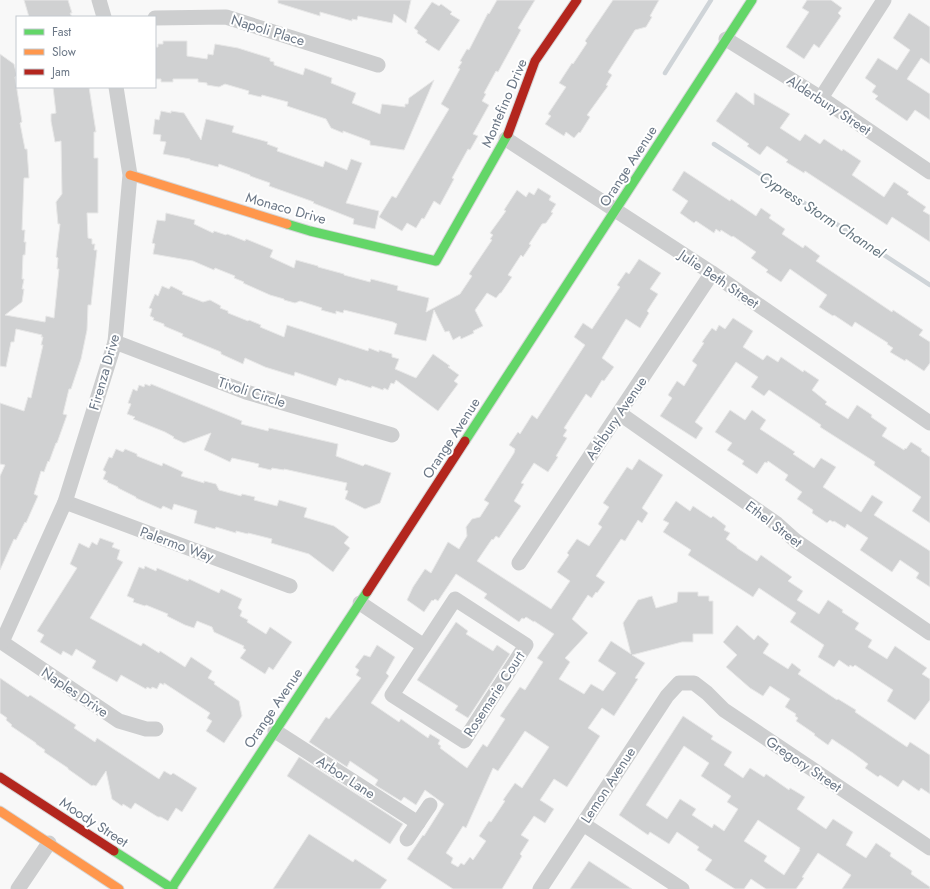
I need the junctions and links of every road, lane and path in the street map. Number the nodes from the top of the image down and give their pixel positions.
1 (99, 0) edge
2 (577, 0) edge
3 (752, 0) edge
4 (884, 0) edge
5 (104, 16) edge
6 (156, 18) edge
7 (726, 39) junction
8 (378, 65) dead end
9 (116, 88) edge
10 (821, 98) junction
11 (506, 139) junction
12 (930, 172) edge
13 (130, 176) junction
14 (616, 211) junction
15 (436, 261) joint
16 (712, 273) junction
17 (115, 342) junction
18 (619, 413) junction
19 (930, 422) edge
20 (392, 435) dead end
21 (64, 502) junction
22 (519, 563) dead end
23 (290, 586) dead end
24 (360, 603) junction
25 (930, 633) edge
26 (1, 642) edge
27 (424, 646) junction
28 (679, 683) joint
29 (156, 729) dead end
30 (275, 731) junction
31 (0, 778) edge
32 (430, 806) dead end
33 (0, 811) edge
34 (418, 823) junction
35 (583, 824) junction
36 (406, 839) dead end
37 (49, 843) junction
38 (930, 848) edge
39 (18, 889) edge
40 (119, 889) edge
41 (172, 889) edge
42 (540, 889) edge
43 (682, 889) edge

1 - 5 street
2 - 11 main road, Montefino Drive
3 - 7 main road, Orange Avenue
4 - 10 street
6 - 8 street, Napoli Place
7 - 10 street, Alderbury Street
7 - 14 main road, Orange Avenue
9 - 13 street, Firenza Drive
10 - 12 street, Alderbury Street
11 - 14 street, Julie Beth Street
11 - 15 main road, Montefino Drive
13 - 15 main road, Monaco Drive
13 - 17 street, Firenza Drive
14 - 16 street, Julie Beth Street
14 - 24 main road, Orange Avenue
16 - 18 street, Ashbury Avenue
16 - 19 street, Julie Beth Street
17 - 20 street, Tivoli Circle
17 - 21 street, Firenza Drive
18 - 22 street, Ashbury Avenue
18 - 25 street, Ethel Street
21 - 23 street, Palermo Way
21 - 26 street, Firenza Drive
24 - 27 street
24 - 30 main road, Orange Avenue
26 - 29 street, Naples Drive
27 - 27 street, Rosemarie Court
28 - 35 street, Lemon Avenue
28 - 38 street, Gregory Street
30 - 34 street, Arbor Lane
30 - 41 main road, Orange Avenue
31 - 41 main road, Moody Street
32 - 34 street
33 - 37 main road
34 - 36 street
35 - 42 street, Lemon Avenue
35 - 43 street
37 - 39 street
37 - 40 main road

